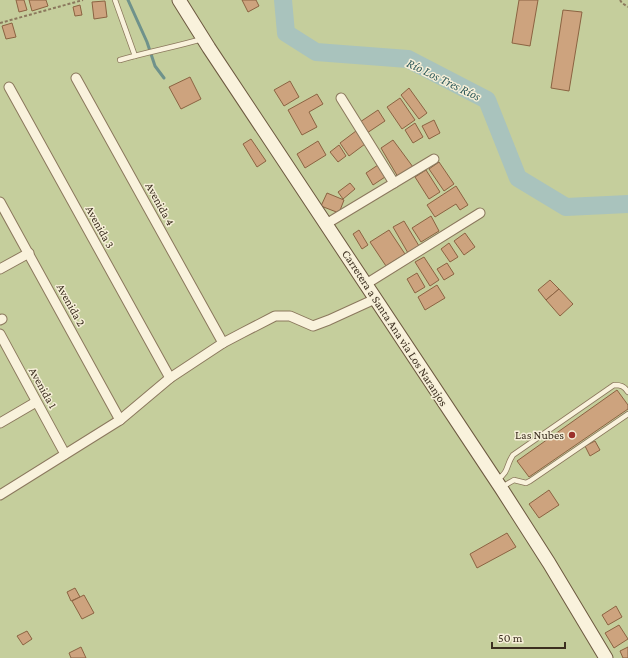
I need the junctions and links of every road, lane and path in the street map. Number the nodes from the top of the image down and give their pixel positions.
1 (83, 0) edge
2 (115, 0) edge
3 (179, 0) edge
4 (620, 0) edge
5 (628, 7) edge
6 (0, 23) edge
7 (203, 39) junction
8 (135, 56) junction
9 (120, 60) dead end
10 (76, 78) dead end
11 (9, 87) dead end
12 (341, 98) dead end
13 (434, 159) dead end
14 (394, 183) junction
15 (0, 202) edge
16 (480, 213) dead end
17 (326, 224) junction
18 (29, 253) junction
19 (0, 269) edge
20 (366, 284) junction
21 (375, 299) junction
22 (0, 334) edge
23 (223, 343) junction
24 (170, 378) junction
25 (628, 392) edge
26 (36, 402) junction
27 (628, 414) edge
28 (120, 420) junction
29 (1, 421) edge
30 (65, 454) junction
31 (498, 484) junction
32 (0, 495) edge
33 (606, 658) edge

1 - 6 path
2 - 8 lane
3 - 7 main road, Carretera a Santa Ana via Los Naranjos
4 - 5 path
7 - 8 lane
7 - 17 main road, Carretera a Santa Ana via Los Naranjos
8 - 9 lane
10 - 23 street, Avenida 4
11 - 24 street, Avenida 3
12 - 14 street
13 - 14 street
14 - 17 street
15 - 18 street, Avenida 2
16 - 20 street
17 - 20 main road, Carretera a Santa Ana via Los Naranjos
18 - 19 street
18 - 28 street, Avenida 2
20 - 21 main road, Carretera a Santa Ana via Los Naranjos
21 - 23 street
21 - 31 main road, Carretera a Santa Ana via Los Naranjos
22 - 26 street, Avenida 1
23 - 24 street
24 - 28 street
25 - 31 lane
26 - 29 street
26 - 30 street, Avenida 1
27 - 31 lane
28 - 30 street
30 - 32 street
31 - 33 main road, Carretera a Santa Ana via Los Naranjos

